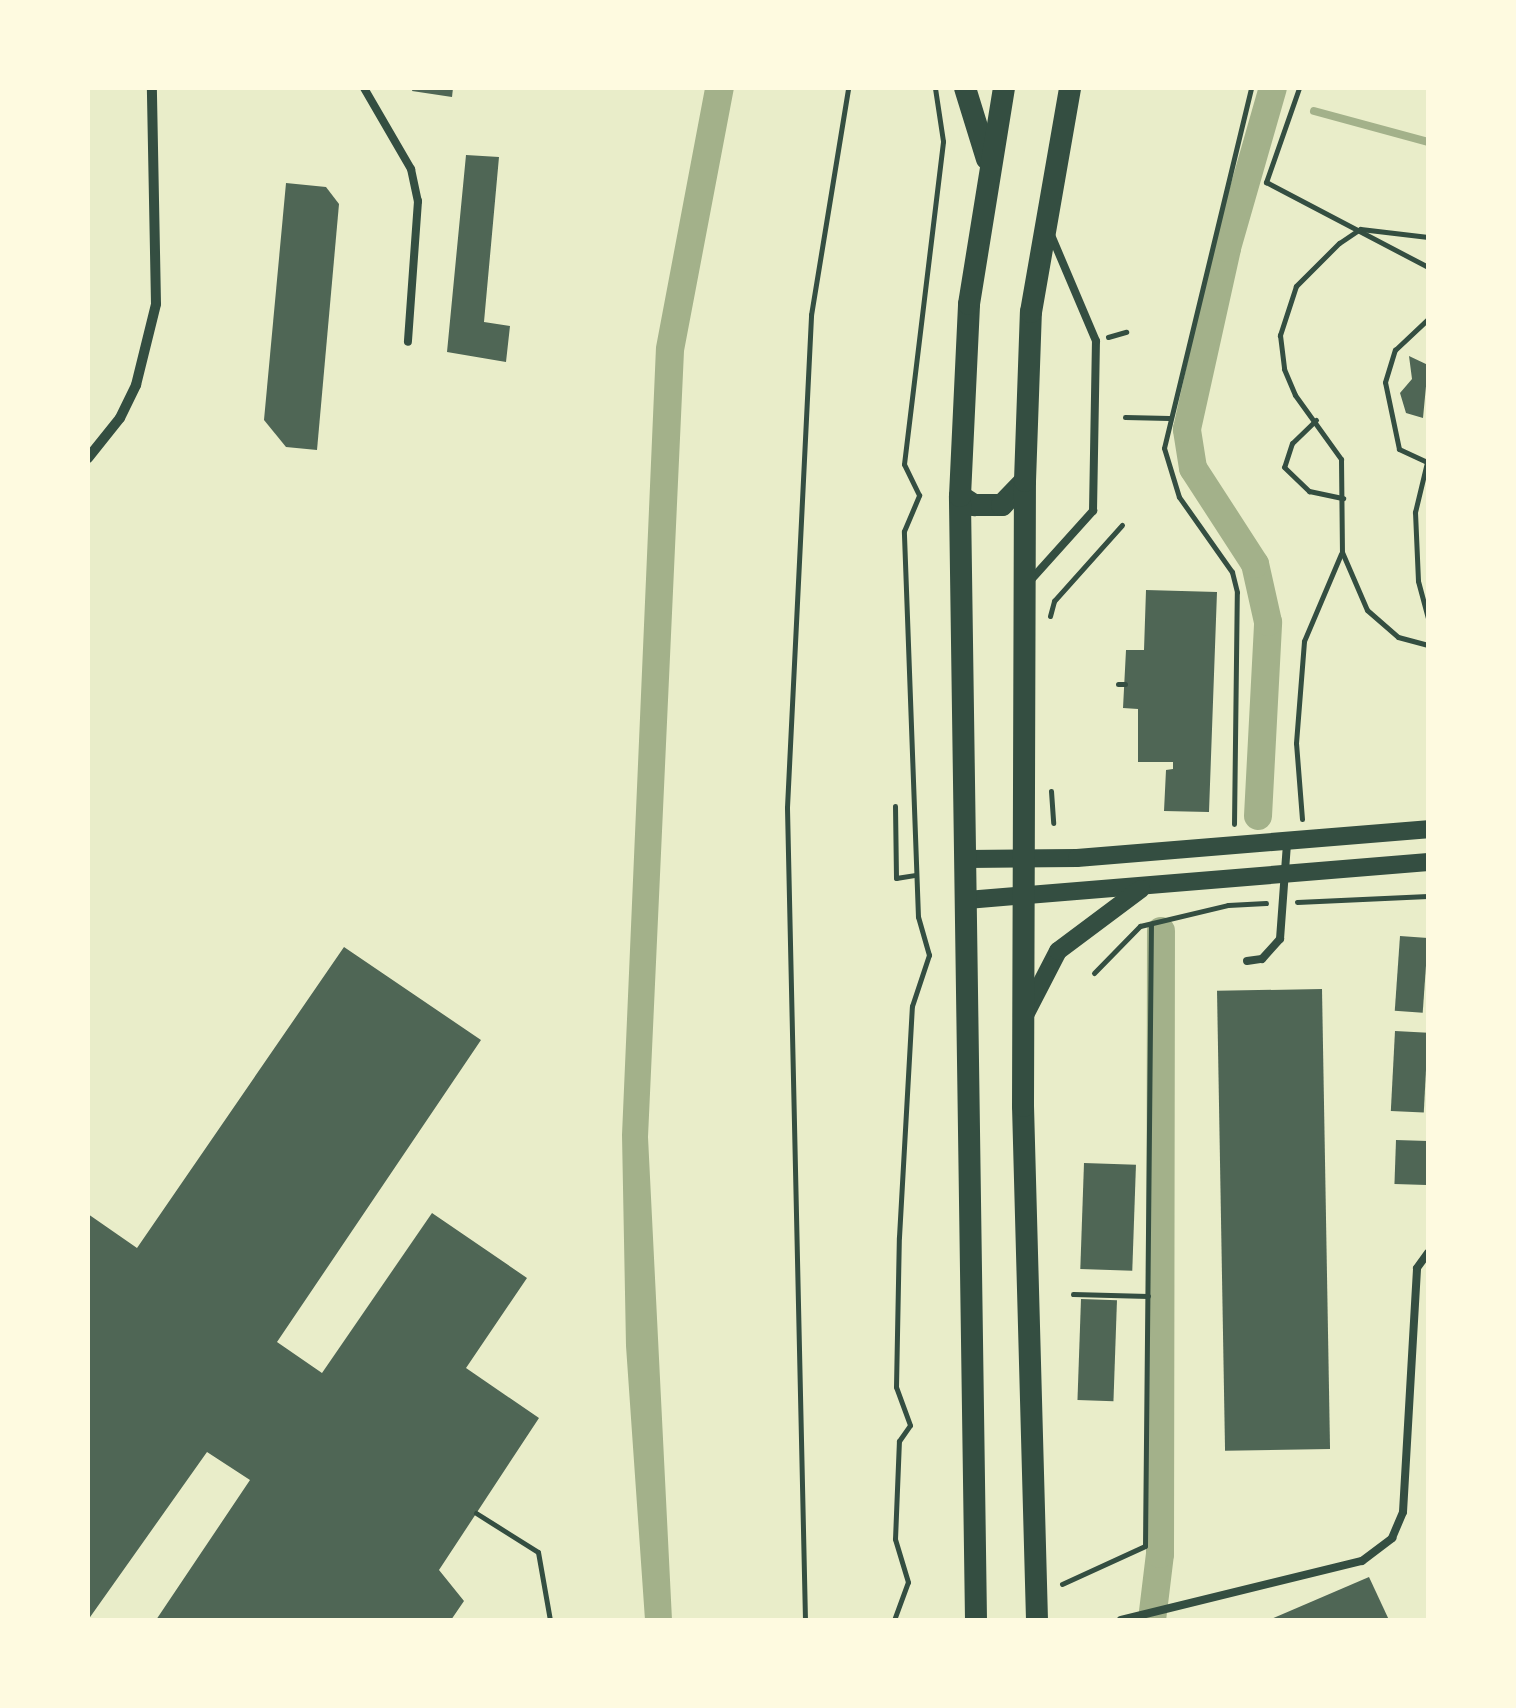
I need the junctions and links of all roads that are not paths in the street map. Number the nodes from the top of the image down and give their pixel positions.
1 (152, 88) edge
2 (364, 88) edge
3 (966, 88) edge
4 (1004, 88) edge
5 (1070, 88) edge
6 (988, 162) junction
7 (1044, 217) junction
8 (408, 342) dead end
9 (88, 458) edge
10 (1025, 481) junction
11 (960, 496) junction
12 (1025, 587) junction
13 (1428, 829) edge
14 (1286, 843) junction
15 (967, 859) junction
16 (1024, 859) junction
17 (1428, 862) edge
18 (1284, 876) junction
19 (1141, 888) junction
20 (1023, 897) junction
21 (967, 900) junction
22 (1247, 961) dead end
23 (1023, 1020) junction
24 (1428, 1253) edge
25 (976, 1620) edge
26 (1037, 1620) edge
27 (1121, 1620) edge

1 - 9 street
2 - 8 lane
3 - 6 highway
4 - 6 highway
5 - 7 highway
6 - 11 highway
7 - 10 highway
7 - 12 lane
10 - 11 highway
10 - 12 highway
11 - 15 highway
12 - 16 highway
13 - 14 street
14 - 16 street
14 - 18 lane
15 - 16 street
15 - 21 highway
16 - 20 highway
17 - 18 street
18 - 19 street
18 - 22 lane
19 - 20 street
19 - 23 street
20 - 21 street
20 - 23 highway
21 - 25 highway
23 - 26 highway
24 - 27 lane

